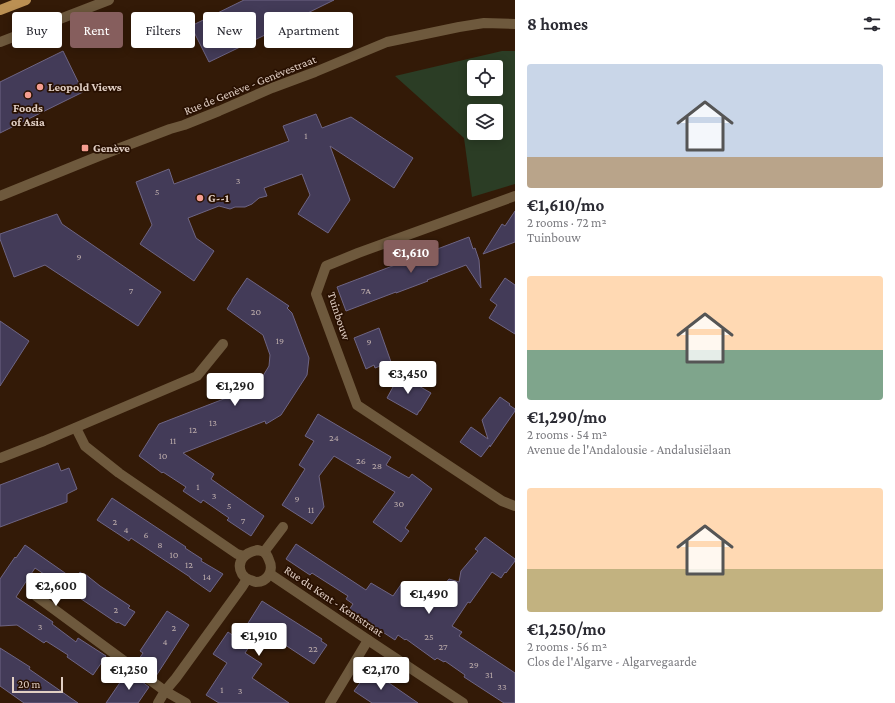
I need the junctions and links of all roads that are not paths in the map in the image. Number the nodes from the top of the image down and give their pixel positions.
1 (26, 0) edge
2 (109, 0) edge
3 (0, 10) edge
4 (515, 24) edge
5 (0, 42) edge
6 (0, 196) edge
7 (515, 196) edge
8 (223, 344) dead end
9 (76, 428) junction
10 (0, 458) edge
11 (515, 506) edge
12 (284, 527) dead end
13 (264, 552) junction
14 (244, 556) junction
15 (270, 574) junction
16 (247, 579) junction
17 (36, 596) dead end
18 (368, 640) junction
19 (165, 691) junction
20 (158, 703) edge
21 (186, 703) edge
22 (330, 703) edge
23 (464, 703) edge

1 - 3 main road
2 - 5 street
4 - 6 street, Rue de Genève - Genèvestraat
7 - 11 street, Tuinbouw
8 - 9 street
9 - 10 street
9 - 14 street
12 - 13 street
13 - 14 street
13 - 15 street, Rue du Kent - Kentstraat
14 - 16 street
15 - 16 street, Rue du Kent - Kentstraat
15 - 18 street, Rue du Kent - Kentstraat
16 - 19 street
17 - 19 street
18 - 22 street
18 - 23 street, Rue du Kent - Kentstraat
19 - 20 street
19 - 21 street

